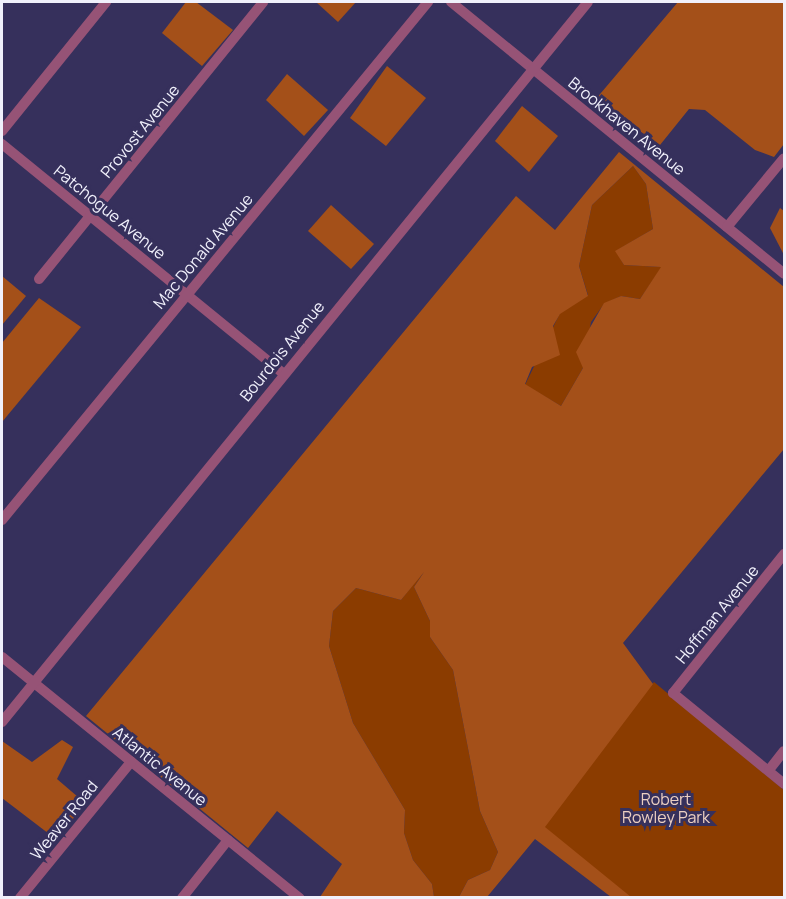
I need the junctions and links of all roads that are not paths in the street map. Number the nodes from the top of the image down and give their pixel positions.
1 (106, 2) edge
2 (263, 2) edge
3 (428, 2) edge
4 (451, 2) edge
5 (588, 2) edge
6 (532, 68) junction
7 (2, 131) edge
8 (2, 144) edge
9 (784, 158) edge
10 (91, 216) junction
11 (727, 227) junction
12 (784, 274) edge
13 (39, 279) dead end
14 (186, 294) junction
15 (283, 373) junction
16 (2, 520) edge
17 (784, 554) edge
18 (2, 657) edge
19 (34, 683) junction
20 (2, 722) edge
21 (784, 751) edge
22 (131, 762) junction
23 (769, 770) junction
24 (784, 784) edge
25 (228, 840) junction
26 (20, 897) edge
27 (182, 897) edge
28 (300, 897) edge

1 - 7 street
2 - 10 street, Provost Avenue
3 - 14 street, Mac Donald Avenue
4 - 6 street, Brookhaven Avenue
5 - 6 street, Bourdois Avenue
6 - 11 street, Brookhaven Avenue
6 - 15 street, Bourdois Avenue
8 - 10 street, Patchogue Avenue
9 - 11 street
10 - 13 street, Provost Avenue
10 - 14 street, Patchogue Avenue
11 - 12 street, Brookhaven Avenue
14 - 15 street, Patchogue Avenue
14 - 16 street, Mac Donald Avenue
15 - 19 street, Bourdois Avenue
17 - 23 street, Hoffman Avenue
18 - 19 street, Atlantic Avenue
19 - 20 street, Bourdois Avenue
19 - 22 street, Atlantic Avenue
21 - 23 street
22 - 25 street, Atlantic Avenue
22 - 26 street, Weaver Road
23 - 24 street
25 - 27 street
25 - 28 street, Atlantic Avenue

